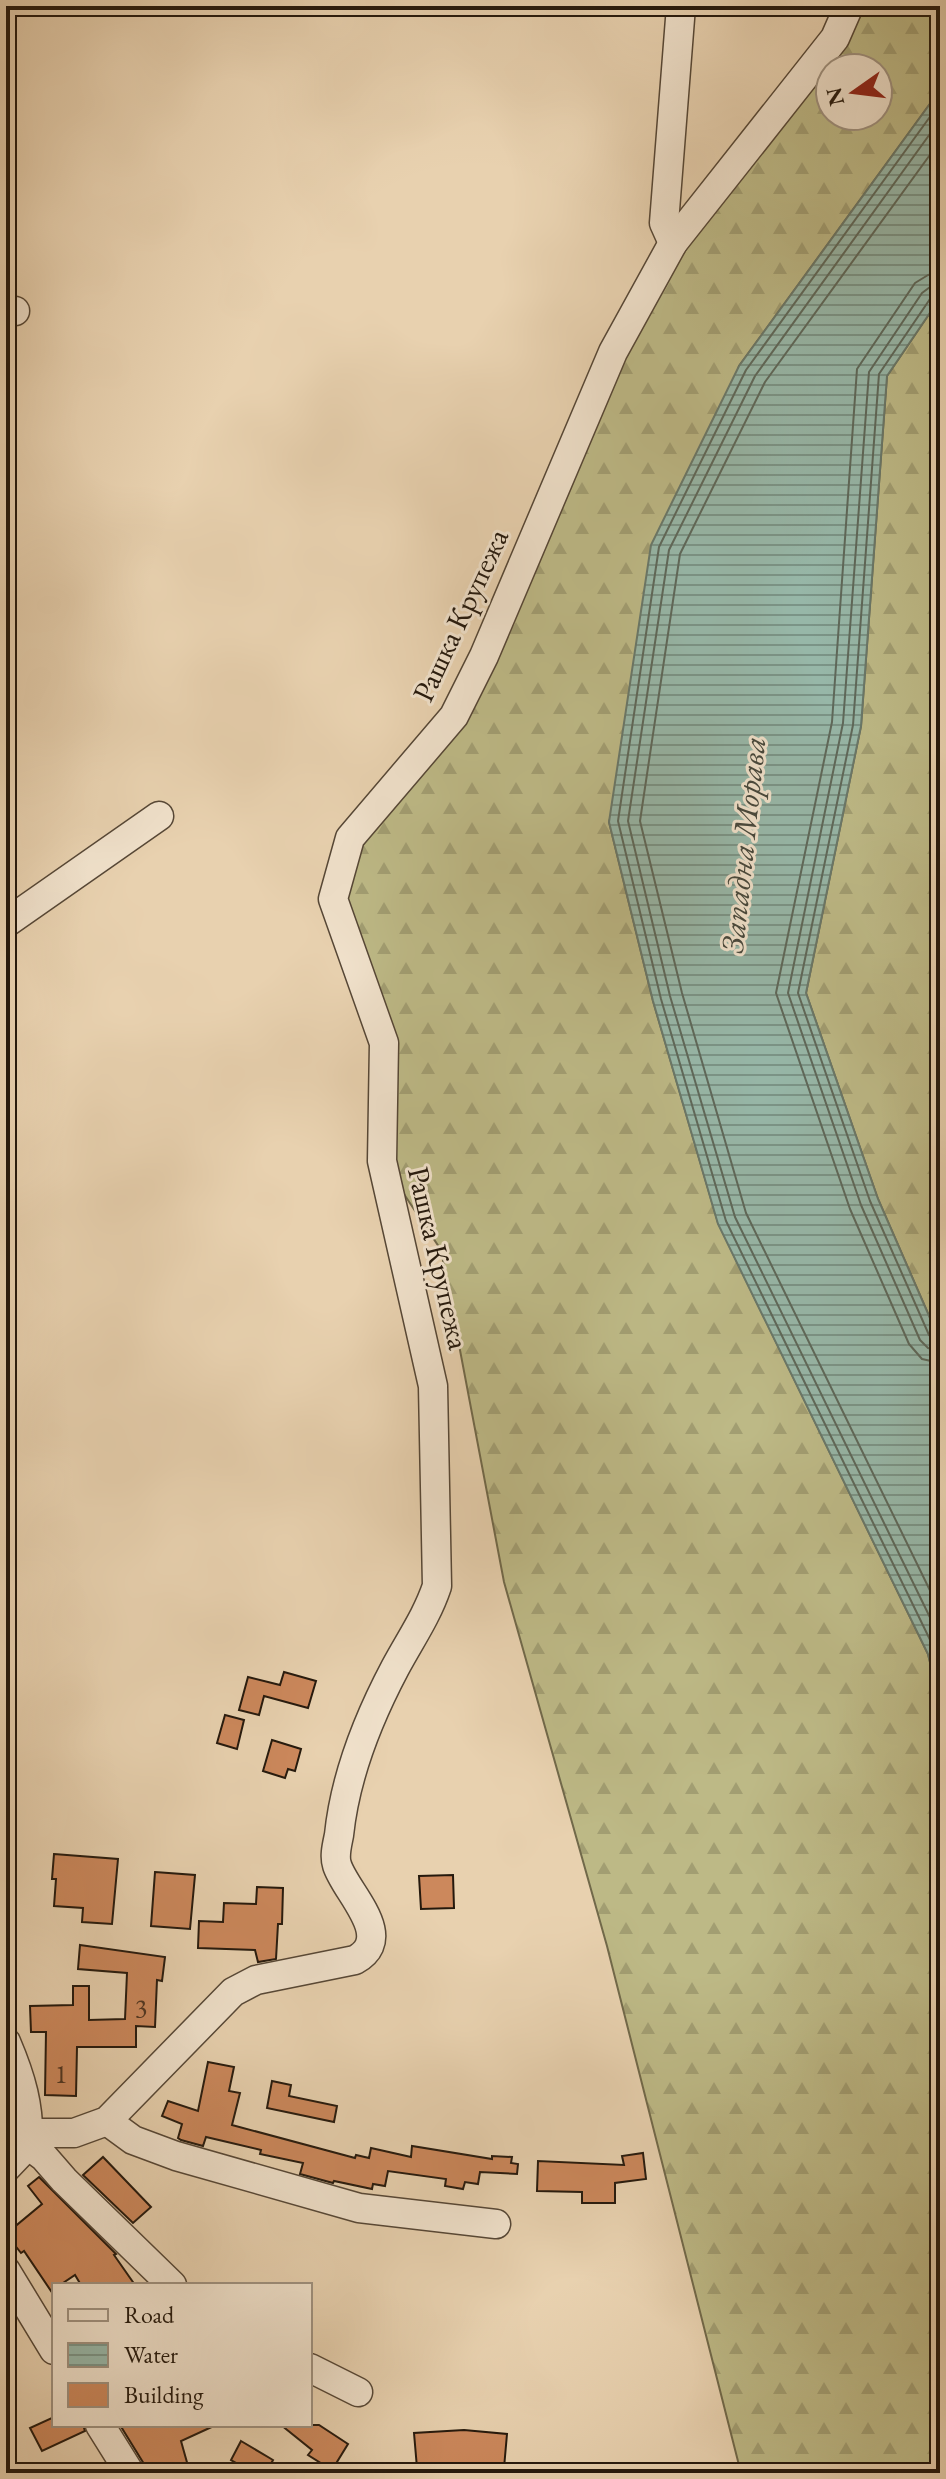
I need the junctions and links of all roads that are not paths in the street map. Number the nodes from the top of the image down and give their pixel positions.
1 (681, 6) edge
2 (849, 6) edge
3 (673, 243) junction
4 (159, 816) dead end
5 (6, 923) edge
6 (6, 2042) edge
7 (107, 2121) junction
8 (28, 2139) junction
9 (6, 2168) edge
10 (496, 2224) dead end
11 (6, 2271) edge
12 (170, 2283) edge
13 (52, 2347) edge
14 (312, 2369) edge
15 (358, 2392) dead end
16 (101, 2427) edge
17 (130, 2473) edge

1 - 3 street
2 - 3 street, Рашка Крупежа
3 - 7 street, Рашка Крупежа
4 - 5 street
6 - 8 street
7 - 8 street, Рашка Крупежа
7 - 10 street
8 - 9 street
8 - 12 street
11 - 13 street
14 - 15 street
16 - 17 street

